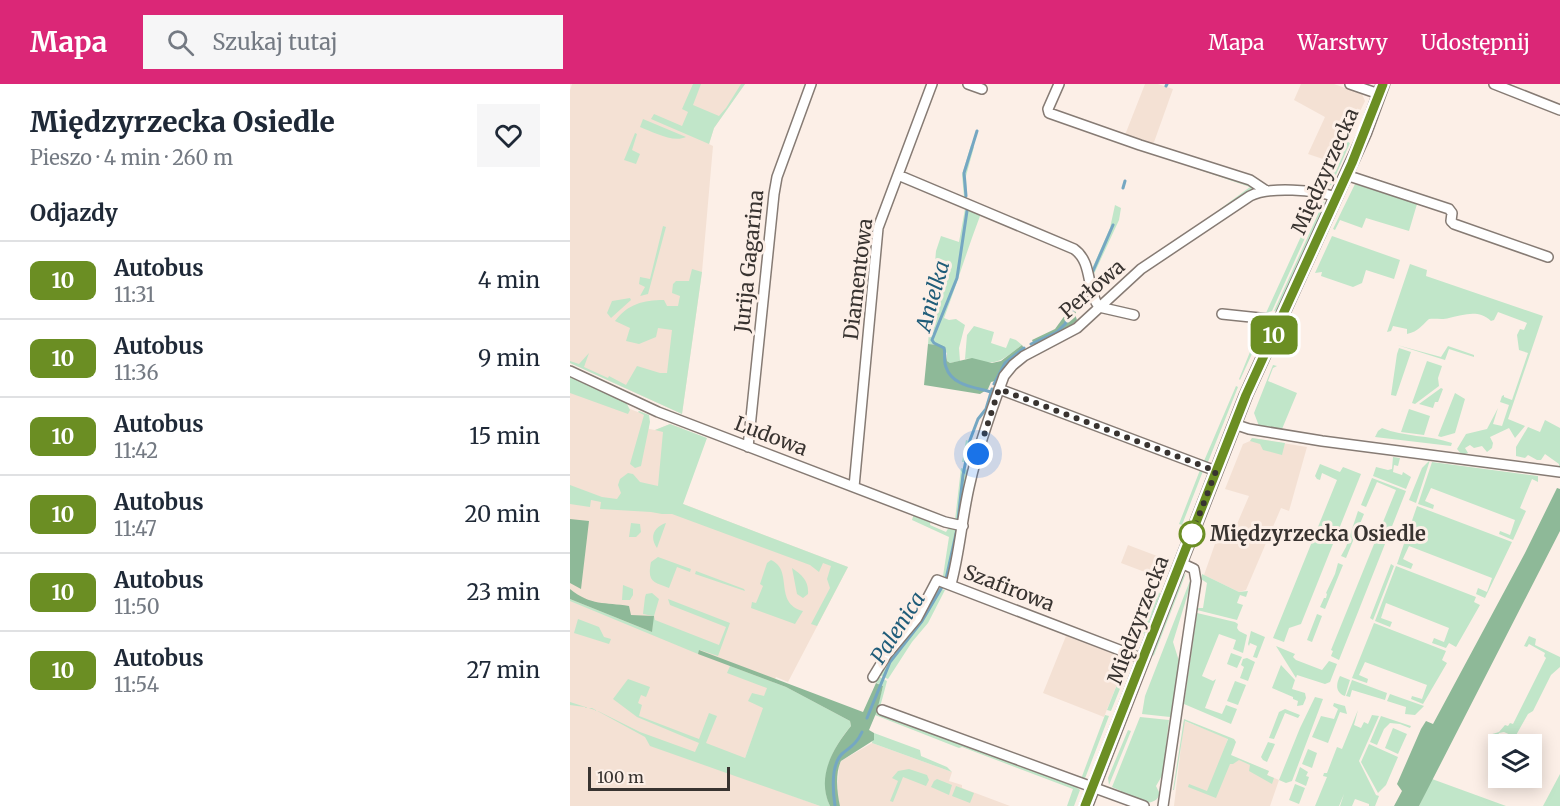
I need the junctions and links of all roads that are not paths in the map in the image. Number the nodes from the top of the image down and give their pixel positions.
1 (811, 84) edge
2 (932, 84) edge
3 (969, 84) edge
4 (1059, 84) edge
5 (1350, 84) edge
6 (1494, 84) edge
7 (982, 89) dead end
8 (1381, 89) edge
9 (1560, 110) edge
10 (898, 175) junction
11 (1346, 175) junction
12 (1265, 190) junction
13 (1336, 197) junction
14 (1548, 257) dead end
15 (1099, 307) junction
16 (1222, 314) dead end
17 (1134, 315) dead end
18 (1280, 320) junction
19 (570, 371) edge
20 (999, 389) junction
21 (1234, 424) junction
22 (748, 447) junction
23 (1216, 471) junction
24 (1560, 472) edge
25 (854, 487) junction
26 (963, 526) junction
27 (1181, 563) junction
28 (951, 584) junction
29 (1143, 659) junction
30 (873, 677) dead end
31 (882, 710) dead end
32 (1093, 789) junction
33 (1086, 806) edge
34 (1144, 806) edge
35 (1163, 806) edge

1 - 22 street, Jurija Gagarina
2 - 10 street, Diamentowa
3 - 7 street
4 - 12 street
5 - 8 street
6 - 9 street
8 - 11 main road, Międzyrzecka
10 - 15 street
10 - 25 street, Diamentowa
11 - 13 main road, Międzyrzecka
11 - 14 street
12 - 13 street
12 - 15 street, Perłowa
13 - 18 main road, Międzyrzecka
15 - 17 street
15 - 20 street, Perłowa
16 - 18 street
18 - 21 main road, Międzyrzecka
19 - 22 street, Ludowa
20 - 23 street
20 - 26 street, Perłowa
21 - 23 main road, Międzyrzecka
21 - 24 street
22 - 25 street, Ludowa
23 - 27 main road, Międzyrzecka
25 - 26 street, Ludowa
26 - 28 street, Perłowa
27 - 29 main road, Międzyrzecka
27 - 35 street
28 - 29 street, Szafirowa
28 - 30 street, Szafirowa
29 - 32 main road, Międzyrzecka
31 - 32 street
32 - 33 main road, Międzyrzecka
32 - 34 street

